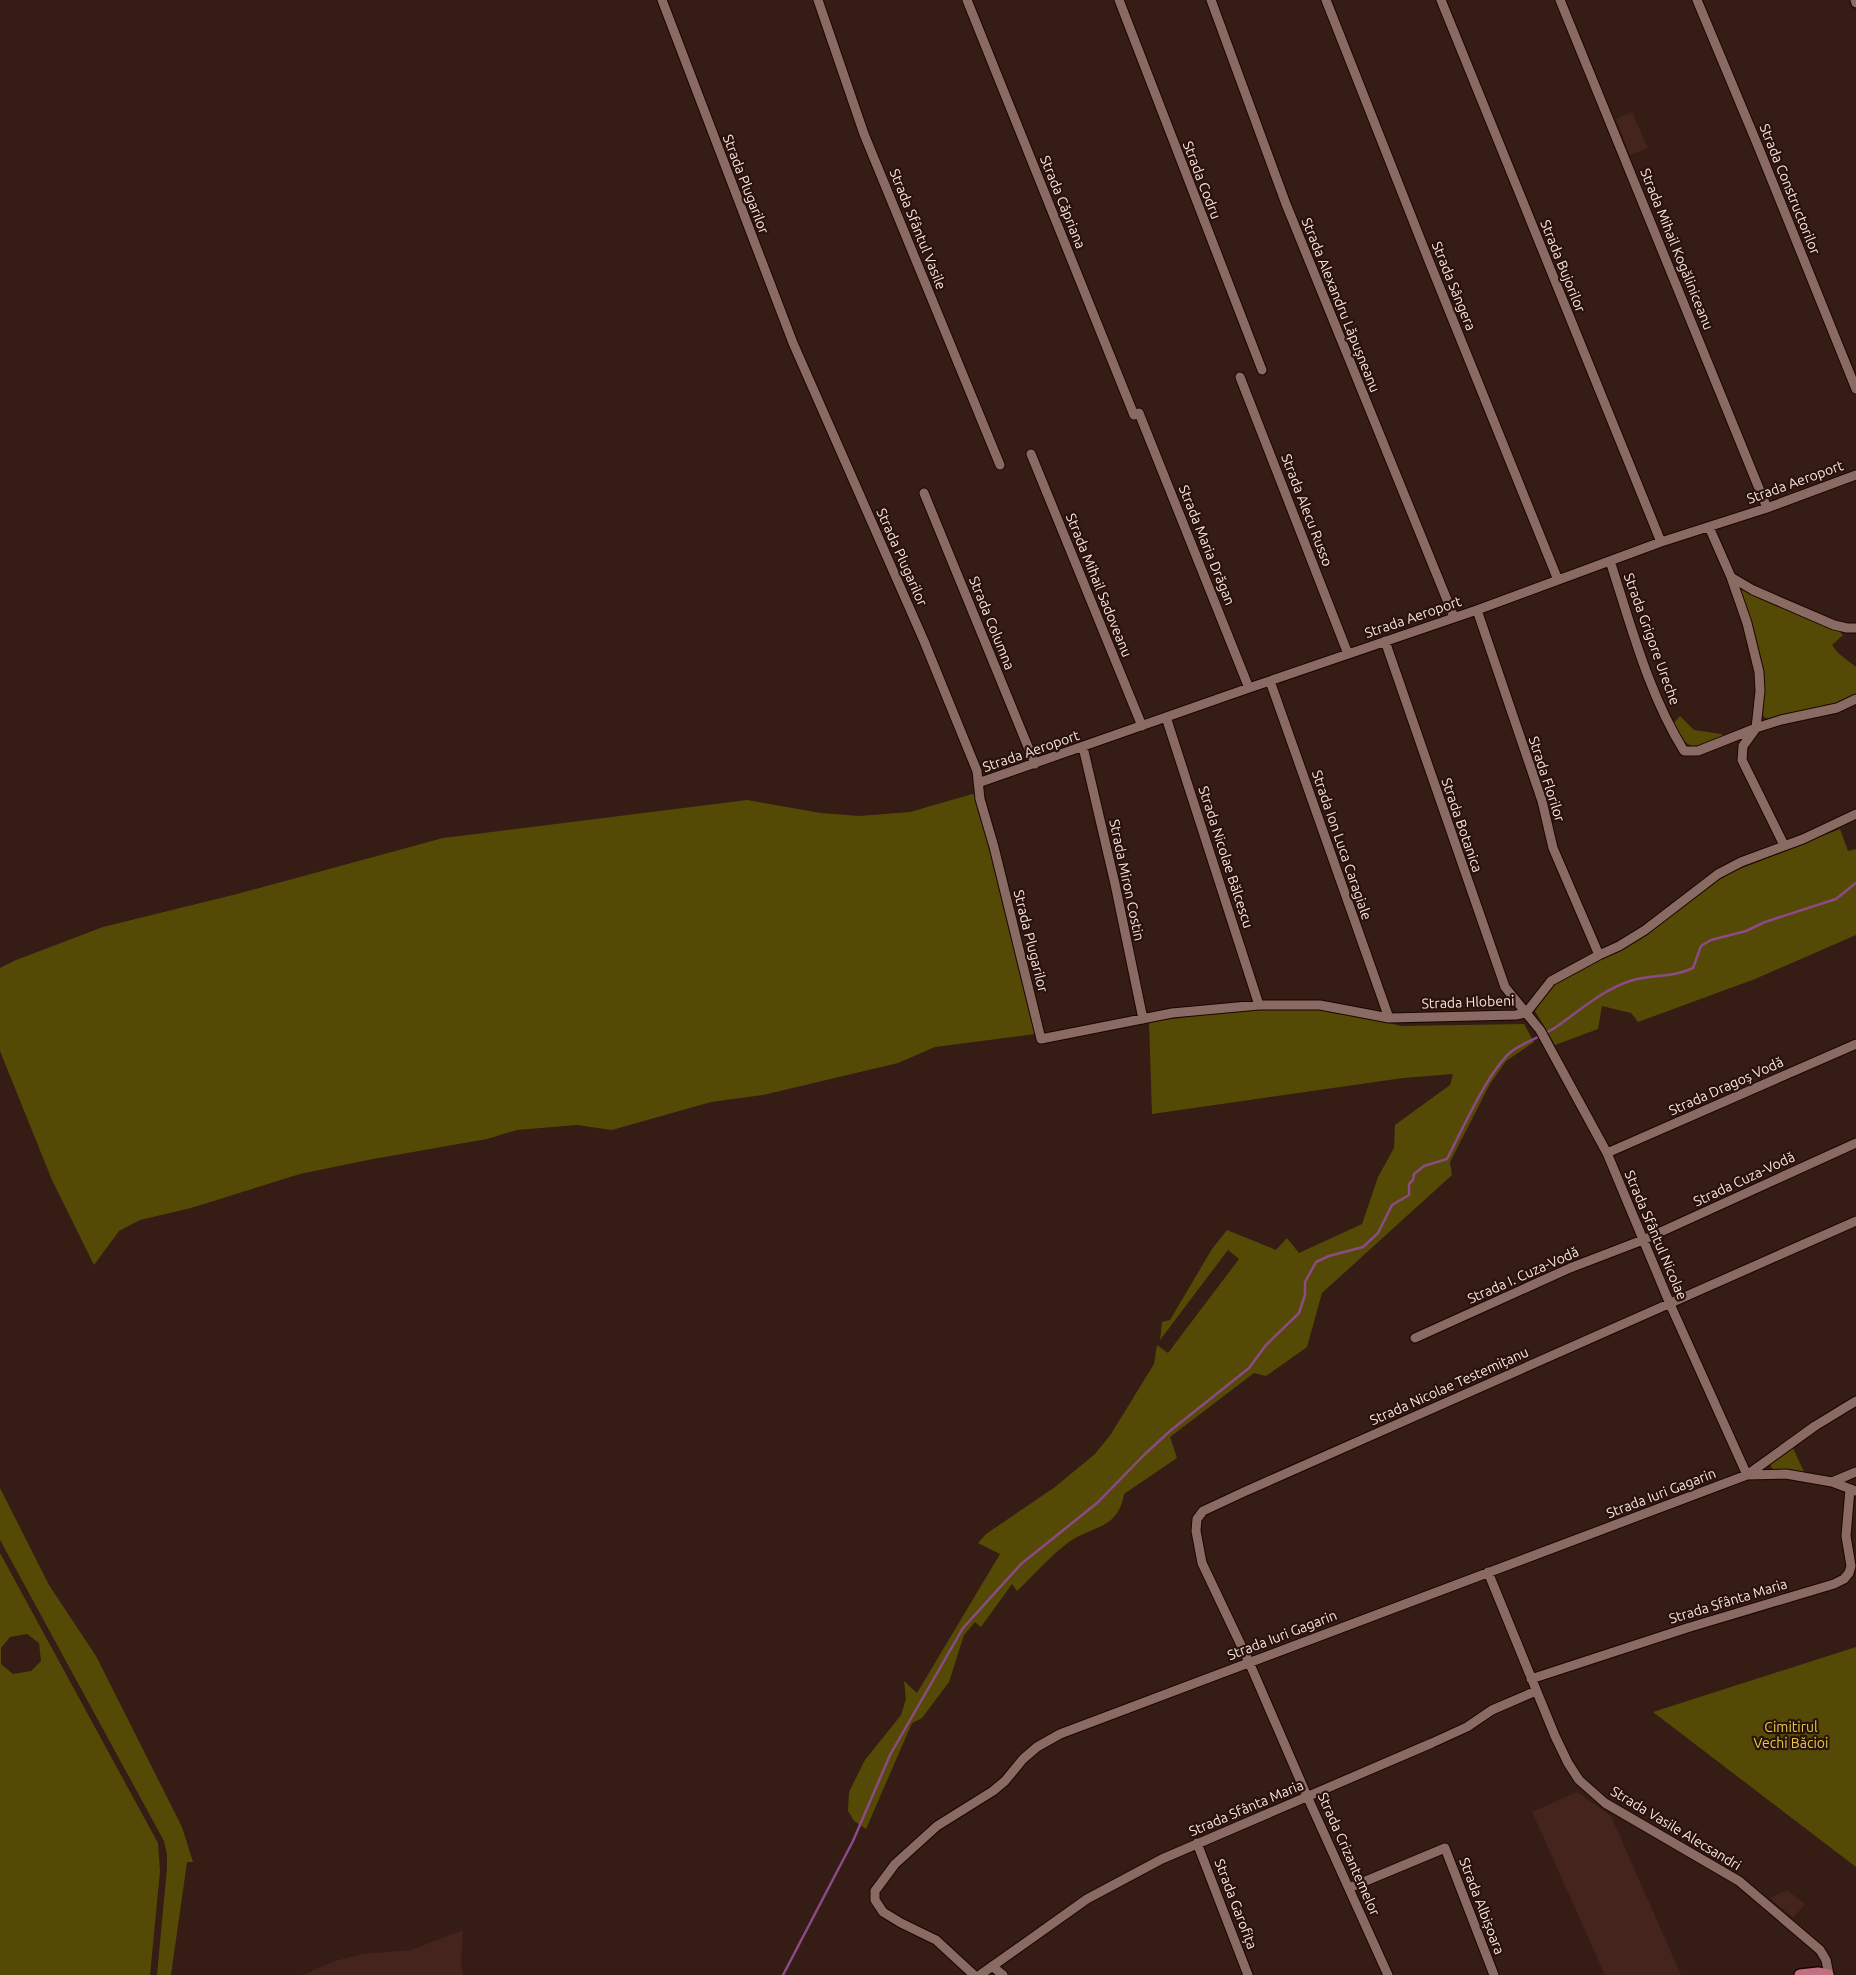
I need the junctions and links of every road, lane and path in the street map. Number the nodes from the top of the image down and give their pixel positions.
1 (662, 0) edge
2 (818, 0) edge
3 (967, 0) edge
4 (1119, 0) edge
5 (1211, 0) edge
6 (1326, 0) edge
7 (1441, 0) edge
8 (1560, 0) edge
9 (1697, 0) edge
10 (1855, 0) edge
11 (1856, 4) edge
12 (1262, 370) dead end
13 (1240, 377) dead end
14 (1856, 389) edge
15 (1136, 414) joint
16 (1031, 454) dead end
17 (1000, 465) dead end
18 (1856, 474) edge
19 (924, 493) dead end
20 (1768, 508) junction
21 (1709, 527) junction
22 (1661, 542) junction
23 (1610, 561) junction
24 (1732, 577) junction
25 (1558, 580) junction
26 (1477, 610) junction
27 (1454, 617) junction
28 (1856, 628) edge
29 (1385, 641) junction
30 (1348, 654) junction
31 (1270, 681) junction
32 (1249, 688) junction
33 (1856, 699) edge
34 (1166, 718) junction
35 (1142, 726) junction
36 (1756, 728) junction
37 (1083, 747) junction
38 (1035, 764) junction
39 (978, 783) junction
40 (1856, 814) edge
41 (1784, 845) junction
42 (1599, 955) junction
43 (1259, 1005) junction
44 (1526, 1013) junction
45 (1389, 1018) junction
46 (1143, 1019) junction
47 (1856, 1044) edge
48 (1856, 1143) edge
49 (1607, 1153) junction
50 (1856, 1221) edge
51 (1643, 1240) junction
52 (1670, 1304) junction
53 (1414, 1338) dead end
54 (1856, 1401) edge
55 (1856, 1472) edge
56 (1748, 1475) junction
57 (1832, 1482) junction
58 (1853, 1490) edge
59 (1488, 1572) junction
60 (1249, 1662) junction
61 (1531, 1679) junction
62 (1536, 1691) junction
63 (1307, 1796) junction
64 (1197, 1843) junction
65 (1349, 1888) junction
66 (992, 1966) junction
67 (974, 1975) edge
68 (980, 1975) edge
69 (1003, 1975) edge
70 (1248, 1975) edge
71 (1388, 1975) edge
72 (1494, 1975) edge
73 (1800, 1975) edge
74 (1829, 1975) edge

1 - 39 street, Strada Plugarilor
2 - 17 street, Strada Sfântul Vasile
3 - 15 street, Strada Căpriana
4 - 12 street, Strada Codru
5 - 27 street, Strada Alexandru Lăpușneanu
6 - 25 street, Strada Sângera
7 - 22 street, Strada Bujorilor
8 - 20 street, Strada Mihail Kogăliniceanu
9 - 14 street, Strada Constructorilor
10 - 11 street
13 - 30 street, Strada Alecu Russo
15 - 32 street, Strada Maria Drăgan
16 - 35 street, Strada Mihail Sadoveanu
18 - 20 street, Strada Aeroport
19 - 38 street, Strada Columna
20 - 21 street, Strada Aeroport
21 - 22 street, Strada Aeroport
21 - 24 street
22 - 23 street, Strada Aeroport
23 - 25 street, Strada Aeroport
23 - 36 street, Strada Grigore Ureche
24 - 28 street
24 - 36 street
25 - 26 street, Strada Aeroport
26 - 27 street, Strada Aeroport
26 - 42 street, Strada Florilor
27 - 29 street, Strada Aeroport
29 - 30 street, Strada Aeroport
29 - 44 street, Strada Botanica
30 - 31 street, Strada Aeroport
31 - 32 street, Strada Aeroport
31 - 45 street, Strada Ion Luca Caragiale
32 - 34 street, Strada Aeroport
33 - 36 street, Strada Grigore Ureche
34 - 35 street, Strada Aeroport
34 - 43 street, Strada Nicolae Bălcescu
35 - 37 street, Strada Aeroport
36 - 41 street
37 - 38 street, Strada Aeroport
37 - 46 street, Strada Miron Costin
38 - 39 street, Strada Aeroport
39 - 46 street, Strada Plugarilor
40 - 41 street, Strada Hlobeni
41 - 42 street, Strada Hlobeni
42 - 44 street, Strada Hlobeni
43 - 45 street, Strada Hlobeni
43 - 46 street, Strada Hlobeni
44 - 45 street, Strada Hlobeni
44 - 49 street, Strada Sfântul Nicolae
47 - 49 street, Strada Dragoș Vodă
48 - 51 street, Strada Cuza-Vodă
49 - 51 street, Strada Sfântul Nicolae
50 - 52 street, Strada Nicolae Testemițanu
51 - 52 street, Strada Sfântul Nicolae
51 - 53 street, Strada I. Cuza-Vodă
52 - 56 street, Strada Sfântul Nicolae
52 - 60 street, Strada Nicolae Testemițanu
54 - 56 street, Strada Iuri Gagarin
55 - 57 street
56 - 57 street
56 - 59 street, Strada Iuri Gagarin
57 - 58 street
58 - 61 street, Strada Sfânta Maria
59 - 60 street, Strada Iuri Gagarin
59 - 61 street, Strada Vasile Alecsandri
60 - 63 street, Strada Crizantemelor
60 - 67 street, Strada Iuri Gagarin
61 - 62 street, Strada Vasile Alecsandri
62 - 63 street, Strada Sfânta Maria
62 - 74 street, Strada Vasile Alecsandri
63 - 64 street, Strada Sfânta Maria
63 - 65 street, Strada Crizantemelor
64 - 66 street, Strada Sfânta Maria
64 - 70 street, Strada Garofița
65 - 71 street, Strada Crizantemelor
65 - 72 street, Strada Albișoara
66 - 68 street, Strada Sfânta Maria
66 - 69 street
73 - 74 main road

